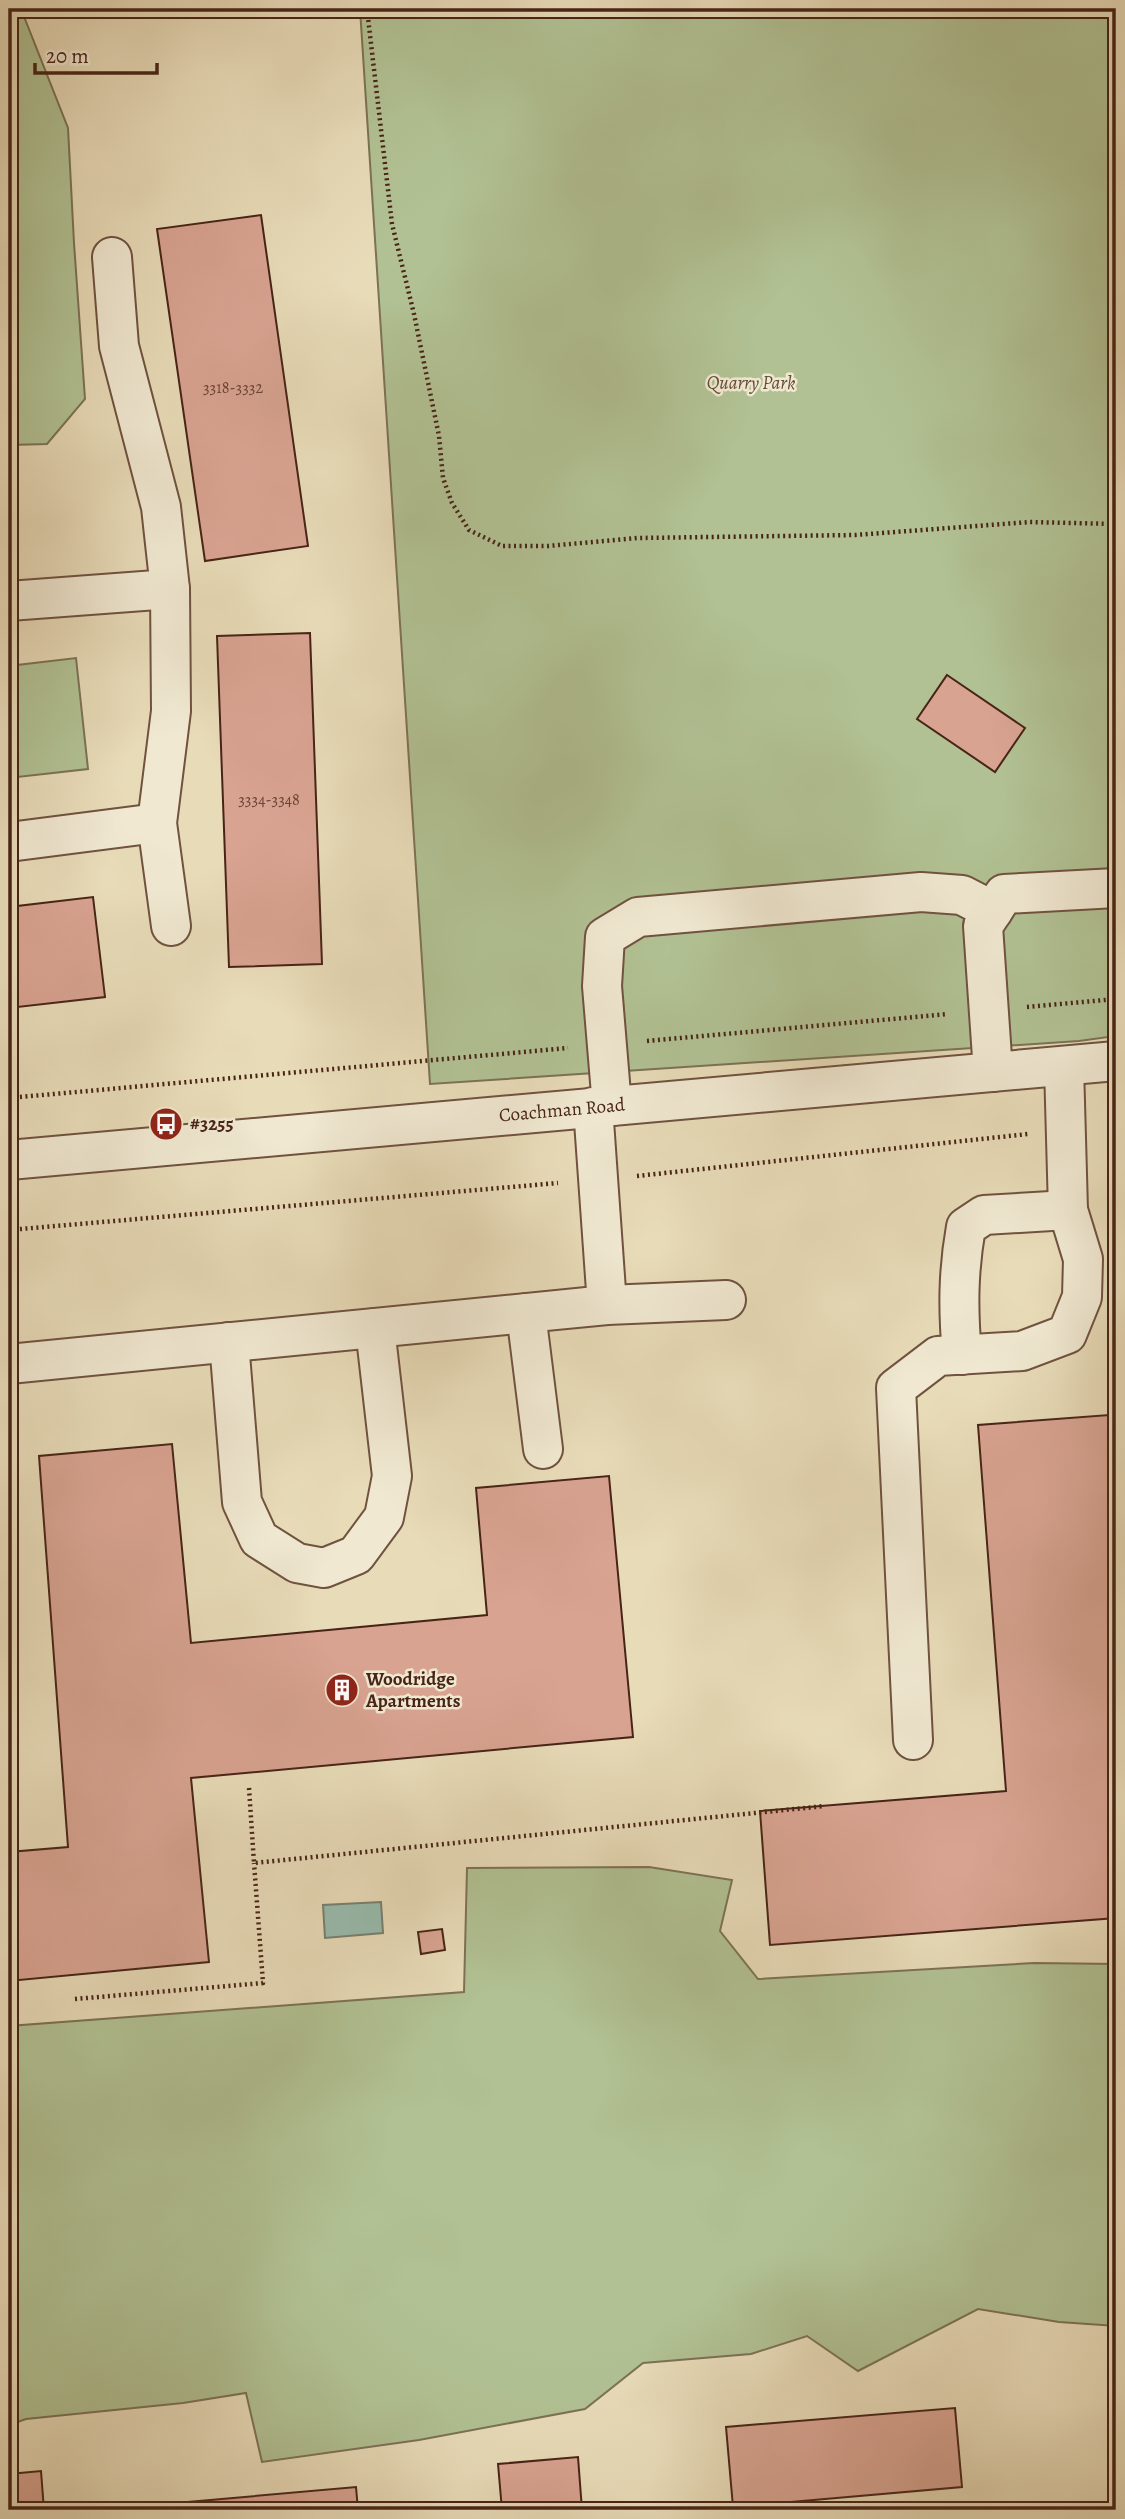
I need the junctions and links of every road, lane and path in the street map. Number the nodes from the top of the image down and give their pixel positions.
1 (367, 9) edge
2 (111, 257) dead end
3 (1116, 524) edge
4 (170, 589) junction
5 (9, 601) edge
6 (157, 824) junction
7 (9, 842) edge
8 (1116, 888) edge
9 (993, 911) junction
10 (172, 926) dead end
11 (1116, 999) edge
12 (989, 1011) junction
13 (607, 1045) junction
14 (1116, 1061) edge
15 (1064, 1066) junction
16 (993, 1072) junction
17 (9, 1098) edge
18 (603, 1106) junction
19 (9, 1160) edge
20 (1068, 1210) junction
21 (726, 1300) dead end
22 (607, 1305) junction
23 (526, 1313) junction
24 (375, 1328) junction
25 (229, 1342) junction
26 (962, 1355) junction
27 (9, 1364) edge
28 (543, 1449) dead end
29 (914, 1740) dead end
30 (249, 1788) dead end
31 (825, 1806) dead end
32 (254, 1863) junction
33 (75, 1999) dead end

1 - 3 path
2 - 4 street
4 - 5 street
4 - 6 street
6 - 7 street
6 - 10 street
8 - 9 street
9 - 12 street
9 - 13 street
11 - 12 path
12 - 13 path
12 - 16 street
13 - 17 path
13 - 18 street
14 - 15 street, Coachman Road
15 - 16 street, Coachman Road
15 - 20 street
16 - 18 street, Coachman Road
18 - 19 street, Coachman Road
18 - 22 street
20 - 26 street
20 - 26 street
21 - 22 street
22 - 23 street
23 - 24 street
23 - 28 street
24 - 25 street
24 - 25 street
25 - 27 street
26 - 29 street
30 - 32 path
31 - 32 path
32 - 33 path

